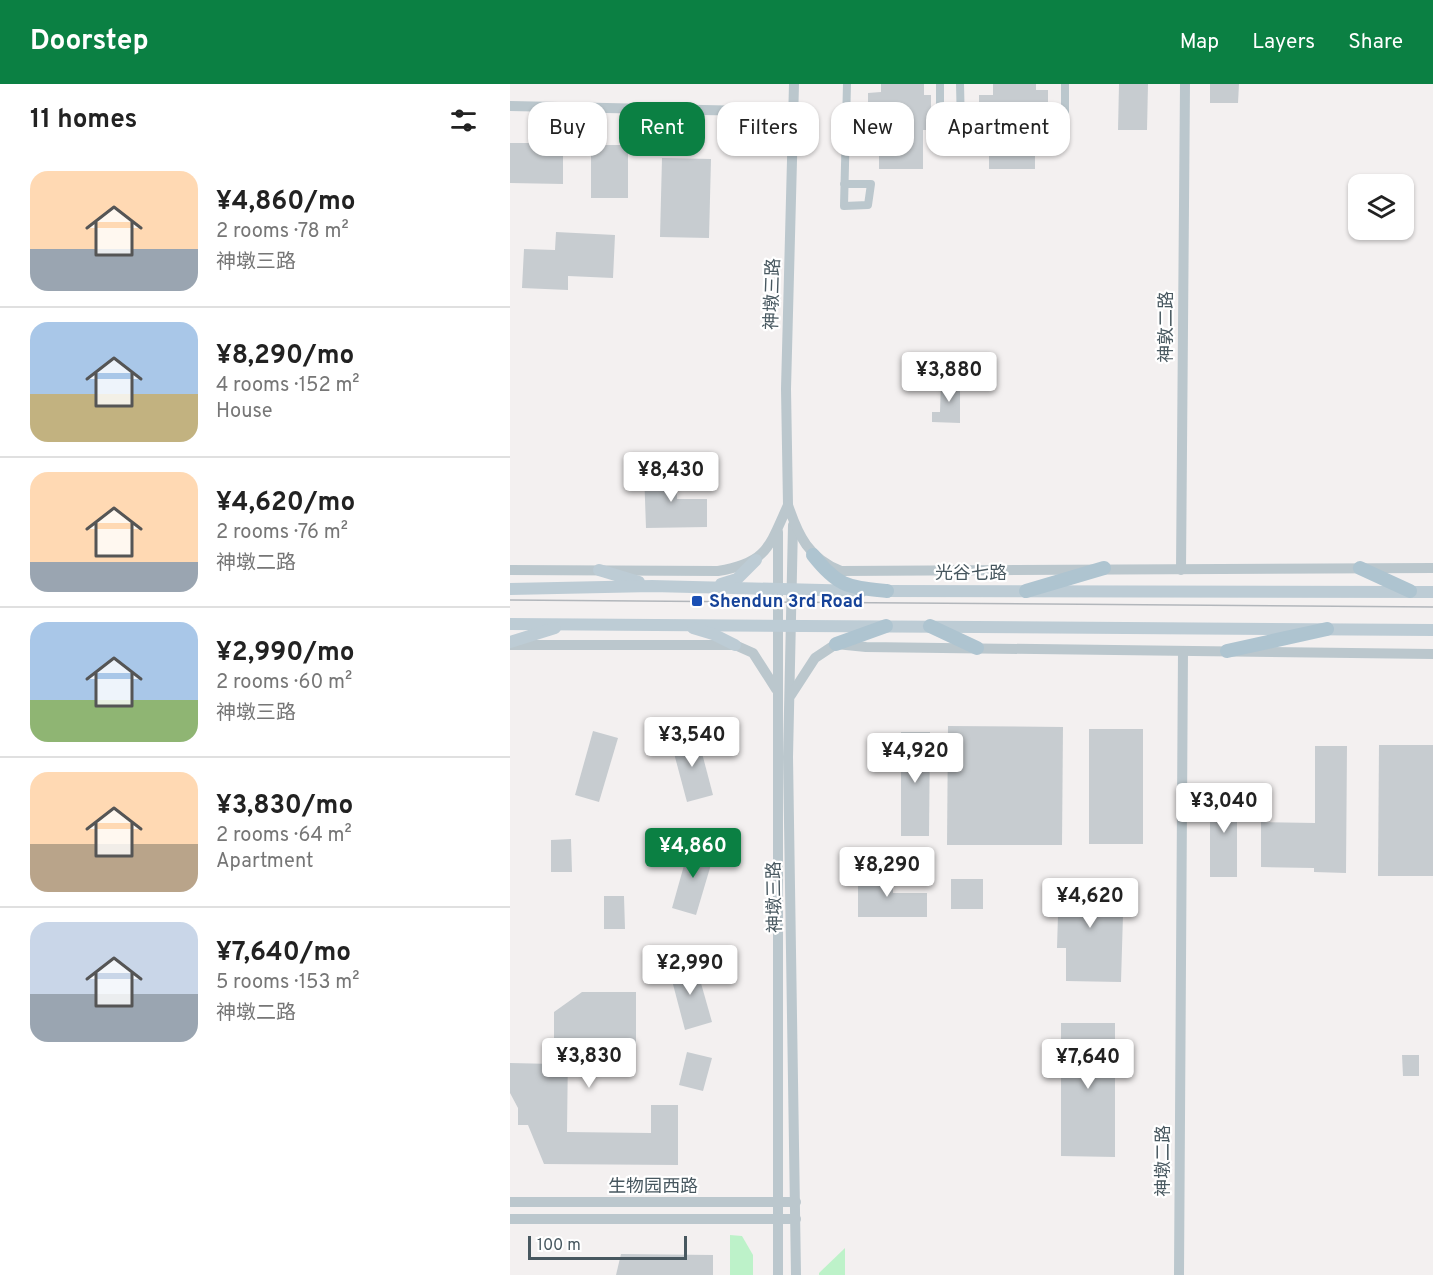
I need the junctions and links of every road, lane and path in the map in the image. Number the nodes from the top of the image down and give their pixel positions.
1 (794, 84) edge
2 (846, 84) edge
3 (940, 84) edge
4 (960, 84) edge
5 (1065, 84) edge
6 (1185, 84) edge
7 (794, 102) edge
8 (1065, 102) edge
9 (510, 106) edge
10 (717, 110) edge
11 (793, 156) edge
12 (844, 184) dead end
13 (788, 505) junction
14 (793, 519) junction
15 (779, 526) junction
16 (813, 555) junction
17 (756, 560) junction
18 (1104, 568) junction
19 (1360, 568) junction
20 (1433, 568) edge
21 (510, 570) edge
22 (599, 570) junction
23 (1181, 570) junction
24 (652, 586) junction
25 (714, 587) junction
26 (510, 589) edge
27 (777, 590) junction
28 (790, 591) junction
29 (887, 591) junction
30 (1026, 591) junction
31 (1410, 591) junction
32 (1433, 592) edge
33 (510, 624) edge
34 (569, 624) junction
35 (677, 624) junction
36 (784, 624) junction
37 (886, 626) junction
38 (930, 626) junction
39 (1328, 629) junction
40 (1433, 630) edge
41 (510, 643) edge
42 (836, 644) junction
43 (735, 645) junction
44 (977, 648) junction
45 (1183, 651) junction
46 (1227, 651) junction
47 (1433, 654) edge
48 (777, 691) junction
49 (789, 698) junction
50 (510, 1202) edge
51 (778, 1202) junction
52 (796, 1202) junction
53 (510, 1219) edge
54 (778, 1219) junction
55 (796, 1219) junction
56 (778, 1275) edge
57 (796, 1275) edge
58 (1179, 1275) edge

1 - 7 street, 神墩三路
2 - 12 street
3 - 4 street
5 - 8 street
6 - 23 street, 神敦二路
9 - 10 street
11 - 13 street, 神墩三路
13 - 14 street
13 - 15 street
14 - 16 street
14 - 28 street, 神墩三路
15 - 17 street
15 - 27 street, 神墩三路
16 - 18 street
16 - 29 main road
17 - 22 street
17 - 25 main road
18 - 23 street
18 - 30 main road
19 - 20 street
19 - 23 street
19 - 31 main road
21 - 22 street
22 - 24 main road
24 - 25 main road, 光谷七路
24 - 26 main road, 光谷七路
25 - 27 main road, 光谷七路
27 - 28 main road, 光谷七路
27 - 36 street, 神墩三路
28 - 29 main road, 光谷七路
28 - 36 street, 神墩三路
29 - 30 main road, 光谷七路
30 - 31 main road, 光谷七路
31 - 32 main road, 光谷七路
33 - 34 main road
34 - 35 main road
34 - 41 main road
35 - 36 main road
35 - 43 main road
36 - 37 main road
36 - 48 street, 神墩三路
36 - 49 street, 神墩三路
37 - 38 main road
37 - 42 main road
38 - 39 main road
38 - 44 main road
39 - 40 main road
39 - 46 main road
41 - 43 street
42 - 44 street
42 - 49 street
43 - 48 street
44 - 45 street
45 - 46 street
45 - 58 street, 神墩二路
46 - 47 street
48 - 51 street, 神墩三路
49 - 52 street, 神墩三路
50 - 51 street, 生物园西路
51 - 52 street, 生物园西路
51 - 54 street, 神墩三路
52 - 55 street, 神墩三路
53 - 54 street, 生物园西路
54 - 55 street, 生物园西路
54 - 56 street, 神墩三路
55 - 57 street, 神墩三路

